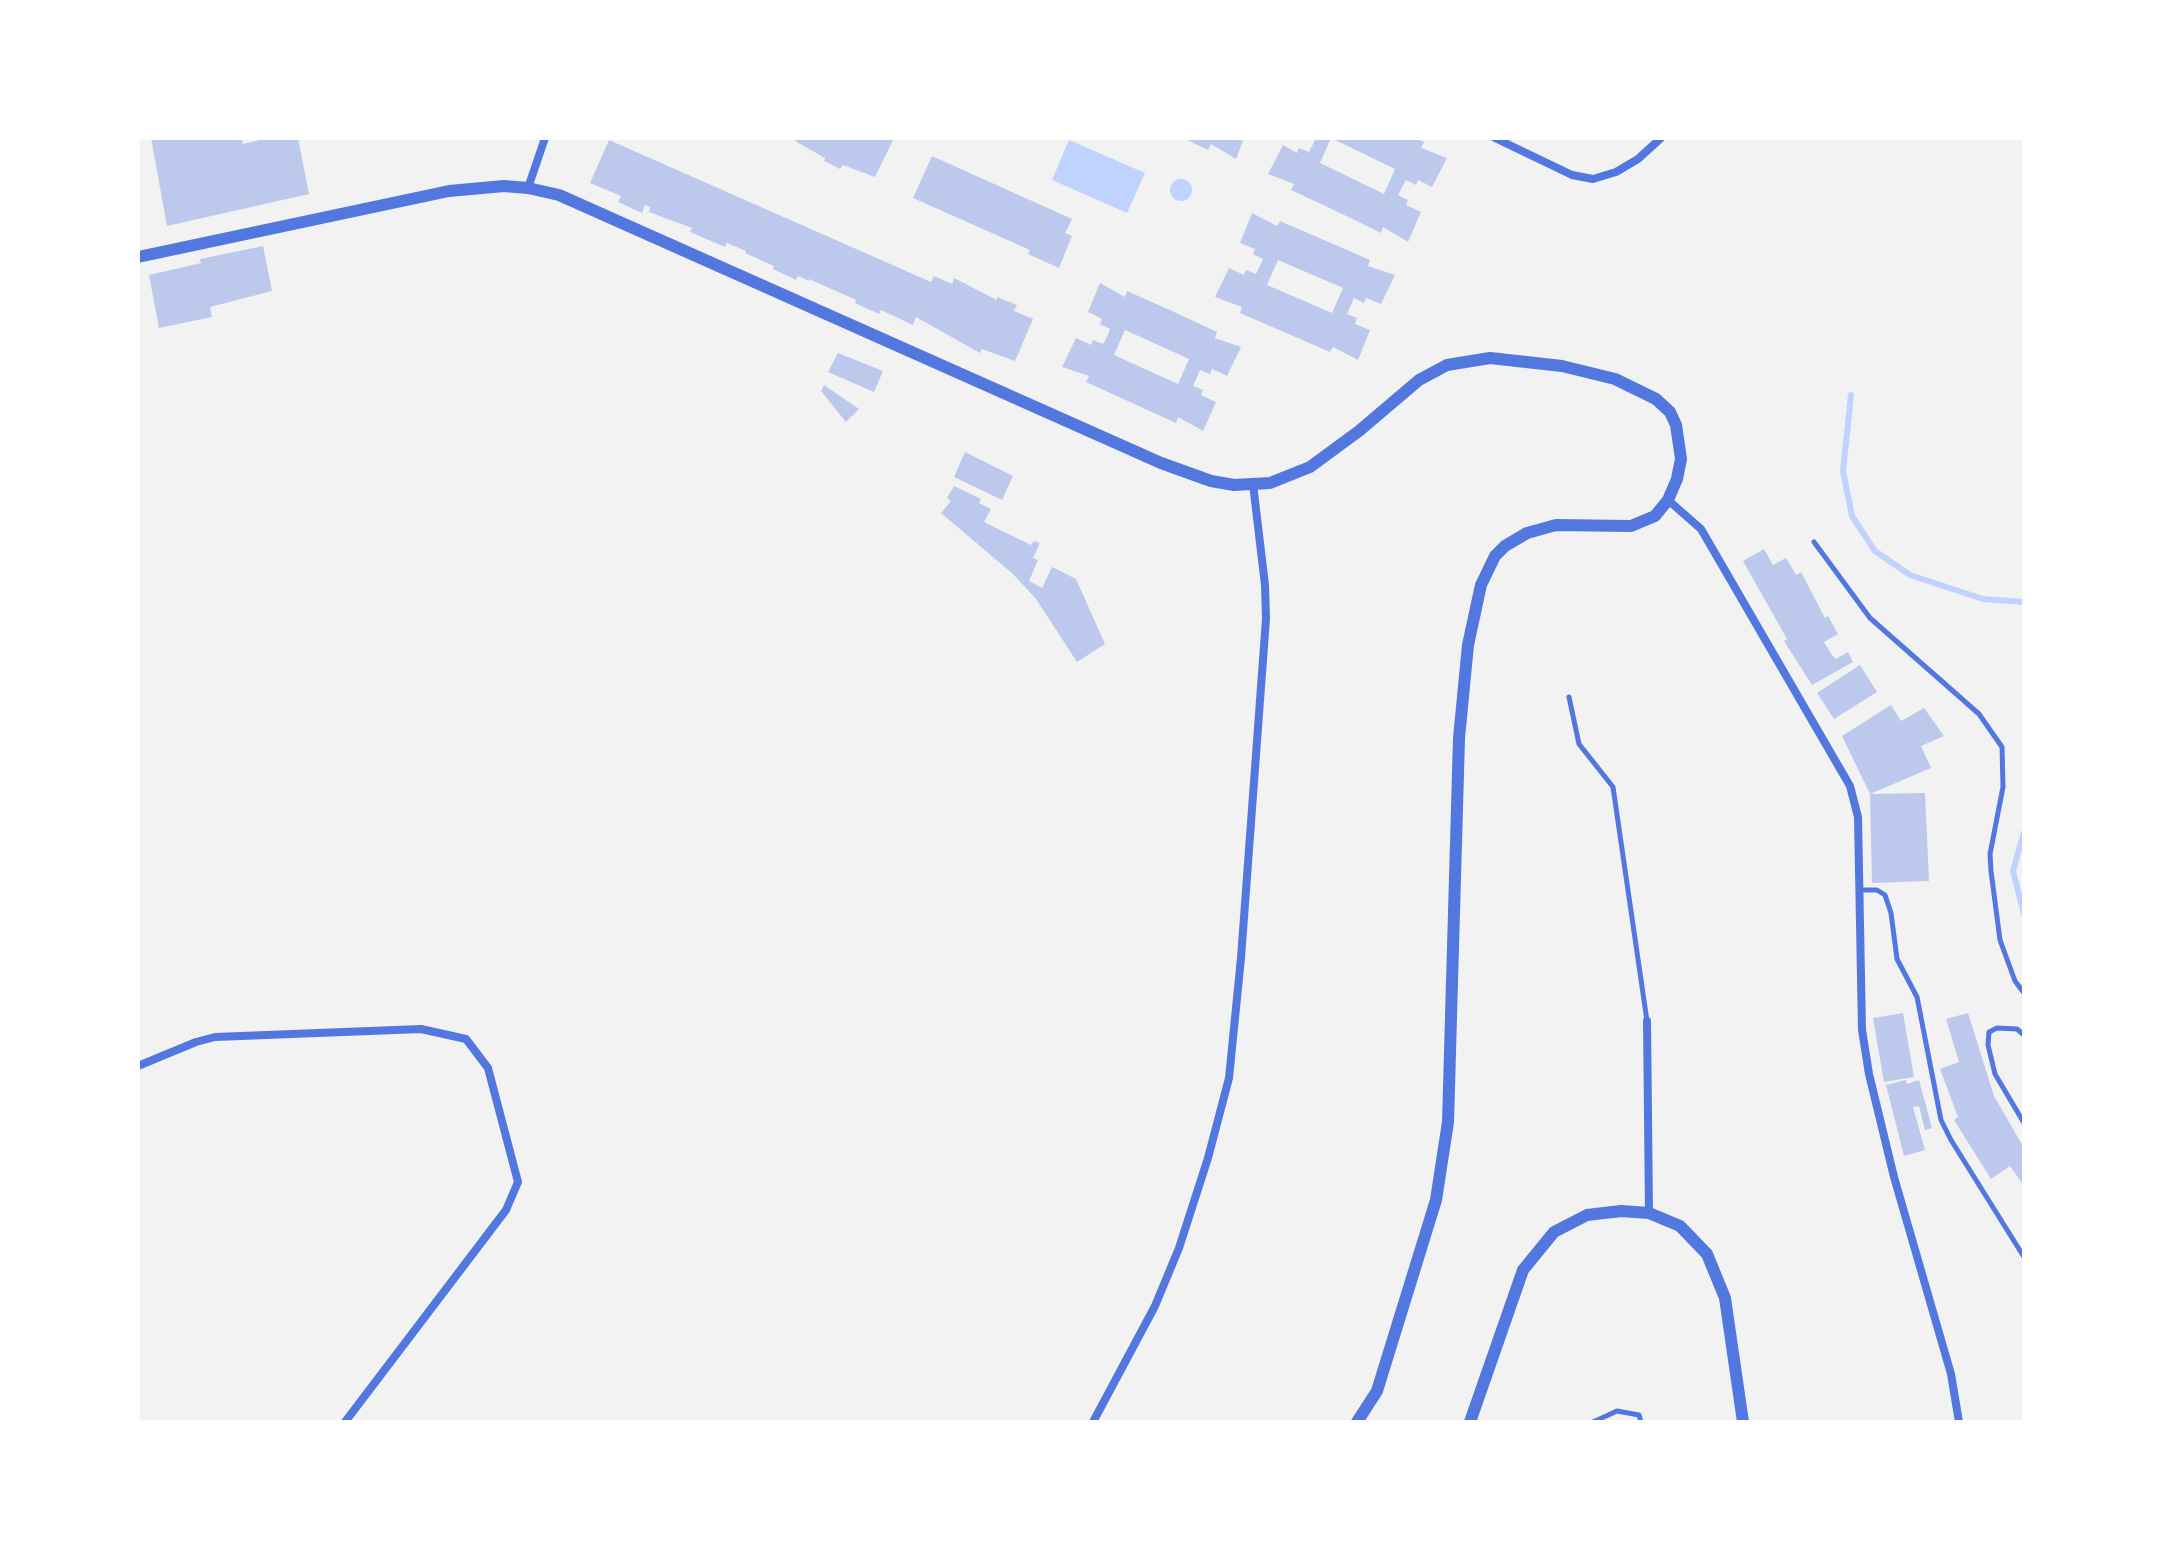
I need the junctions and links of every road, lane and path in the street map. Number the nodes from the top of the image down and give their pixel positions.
1 (545, 138) edge
2 (1495, 138) edge
3 (1661, 138) edge
4 (528, 188) junction
5 (138, 257) edge
6 (1253, 484) junction
7 (1668, 500) junction
8 (1814, 542) dead end
9 (1569, 697) dead end
10 (1859, 890) junction
11 (2024, 993) edge
12 (1647, 1021) joint
13 (2024, 1035) edge
14 (138, 1066) edge
15 (2024, 1123) edge
16 (1649, 1213) junction
17 (2024, 1257) edge
18 (345, 1422) edge
19 (1093, 1422) edge
20 (1357, 1422) edge
21 (1470, 1422) edge
22 (1593, 1422) edge
23 (1641, 1422) edge
24 (1743, 1422) edge
25 (1959, 1422) edge

1 - 4 street
2 - 3 street
4 - 5 street
4 - 6 street
6 - 7 street
6 - 19 street
7 - 10 street
7 - 20 street
8 - 11 lane
9 - 12 lane
10 - 17 lane
10 - 25 street
12 - 16 street
13 - 15 lane
14 - 18 street
16 - 21 street
16 - 24 street
22 - 23 lane

